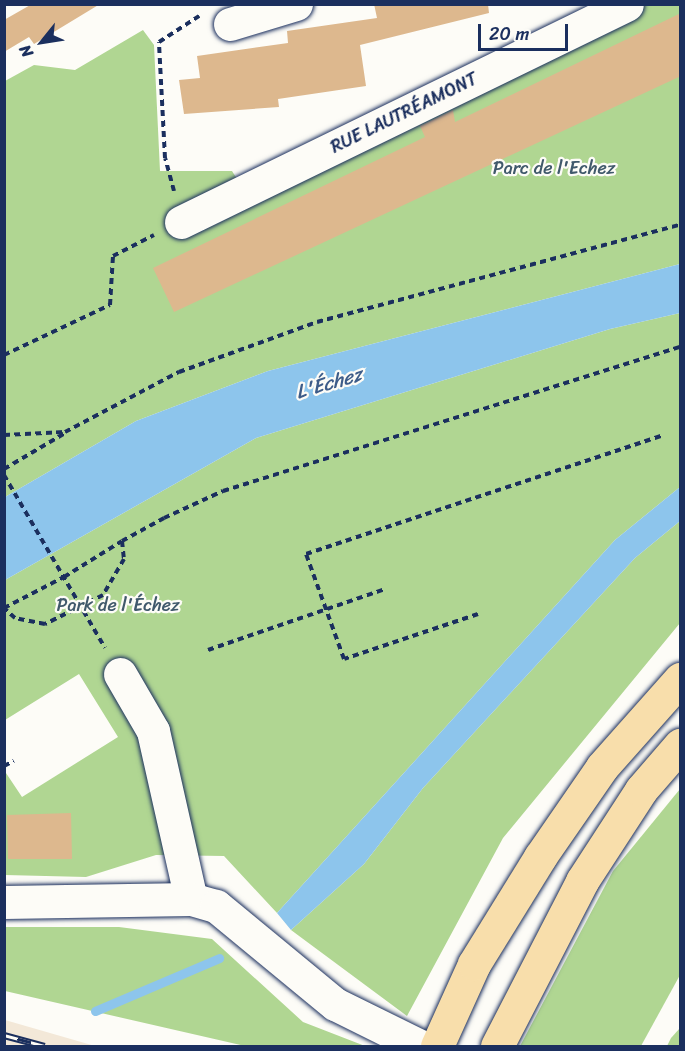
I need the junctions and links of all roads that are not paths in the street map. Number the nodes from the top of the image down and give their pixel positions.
1 (296, 4) edge
2 (627, 4) edge
3 (219, 17) road end
4 (181, 222) road end
5 (120, 674) road end
6 (681, 679) edge
7 (681, 745) edge
8 (191, 899) junction
9 (4, 902) edge
10 (420, 1047) edge
11 (437, 1047) edge
12 (497, 1047) edge

1 - 3 street
2 - 4 street, RUE LAUTRÉAMONT
5 - 8 street
6 - 11 main road
7 - 12 main road
8 - 9 street
8 - 10 street

